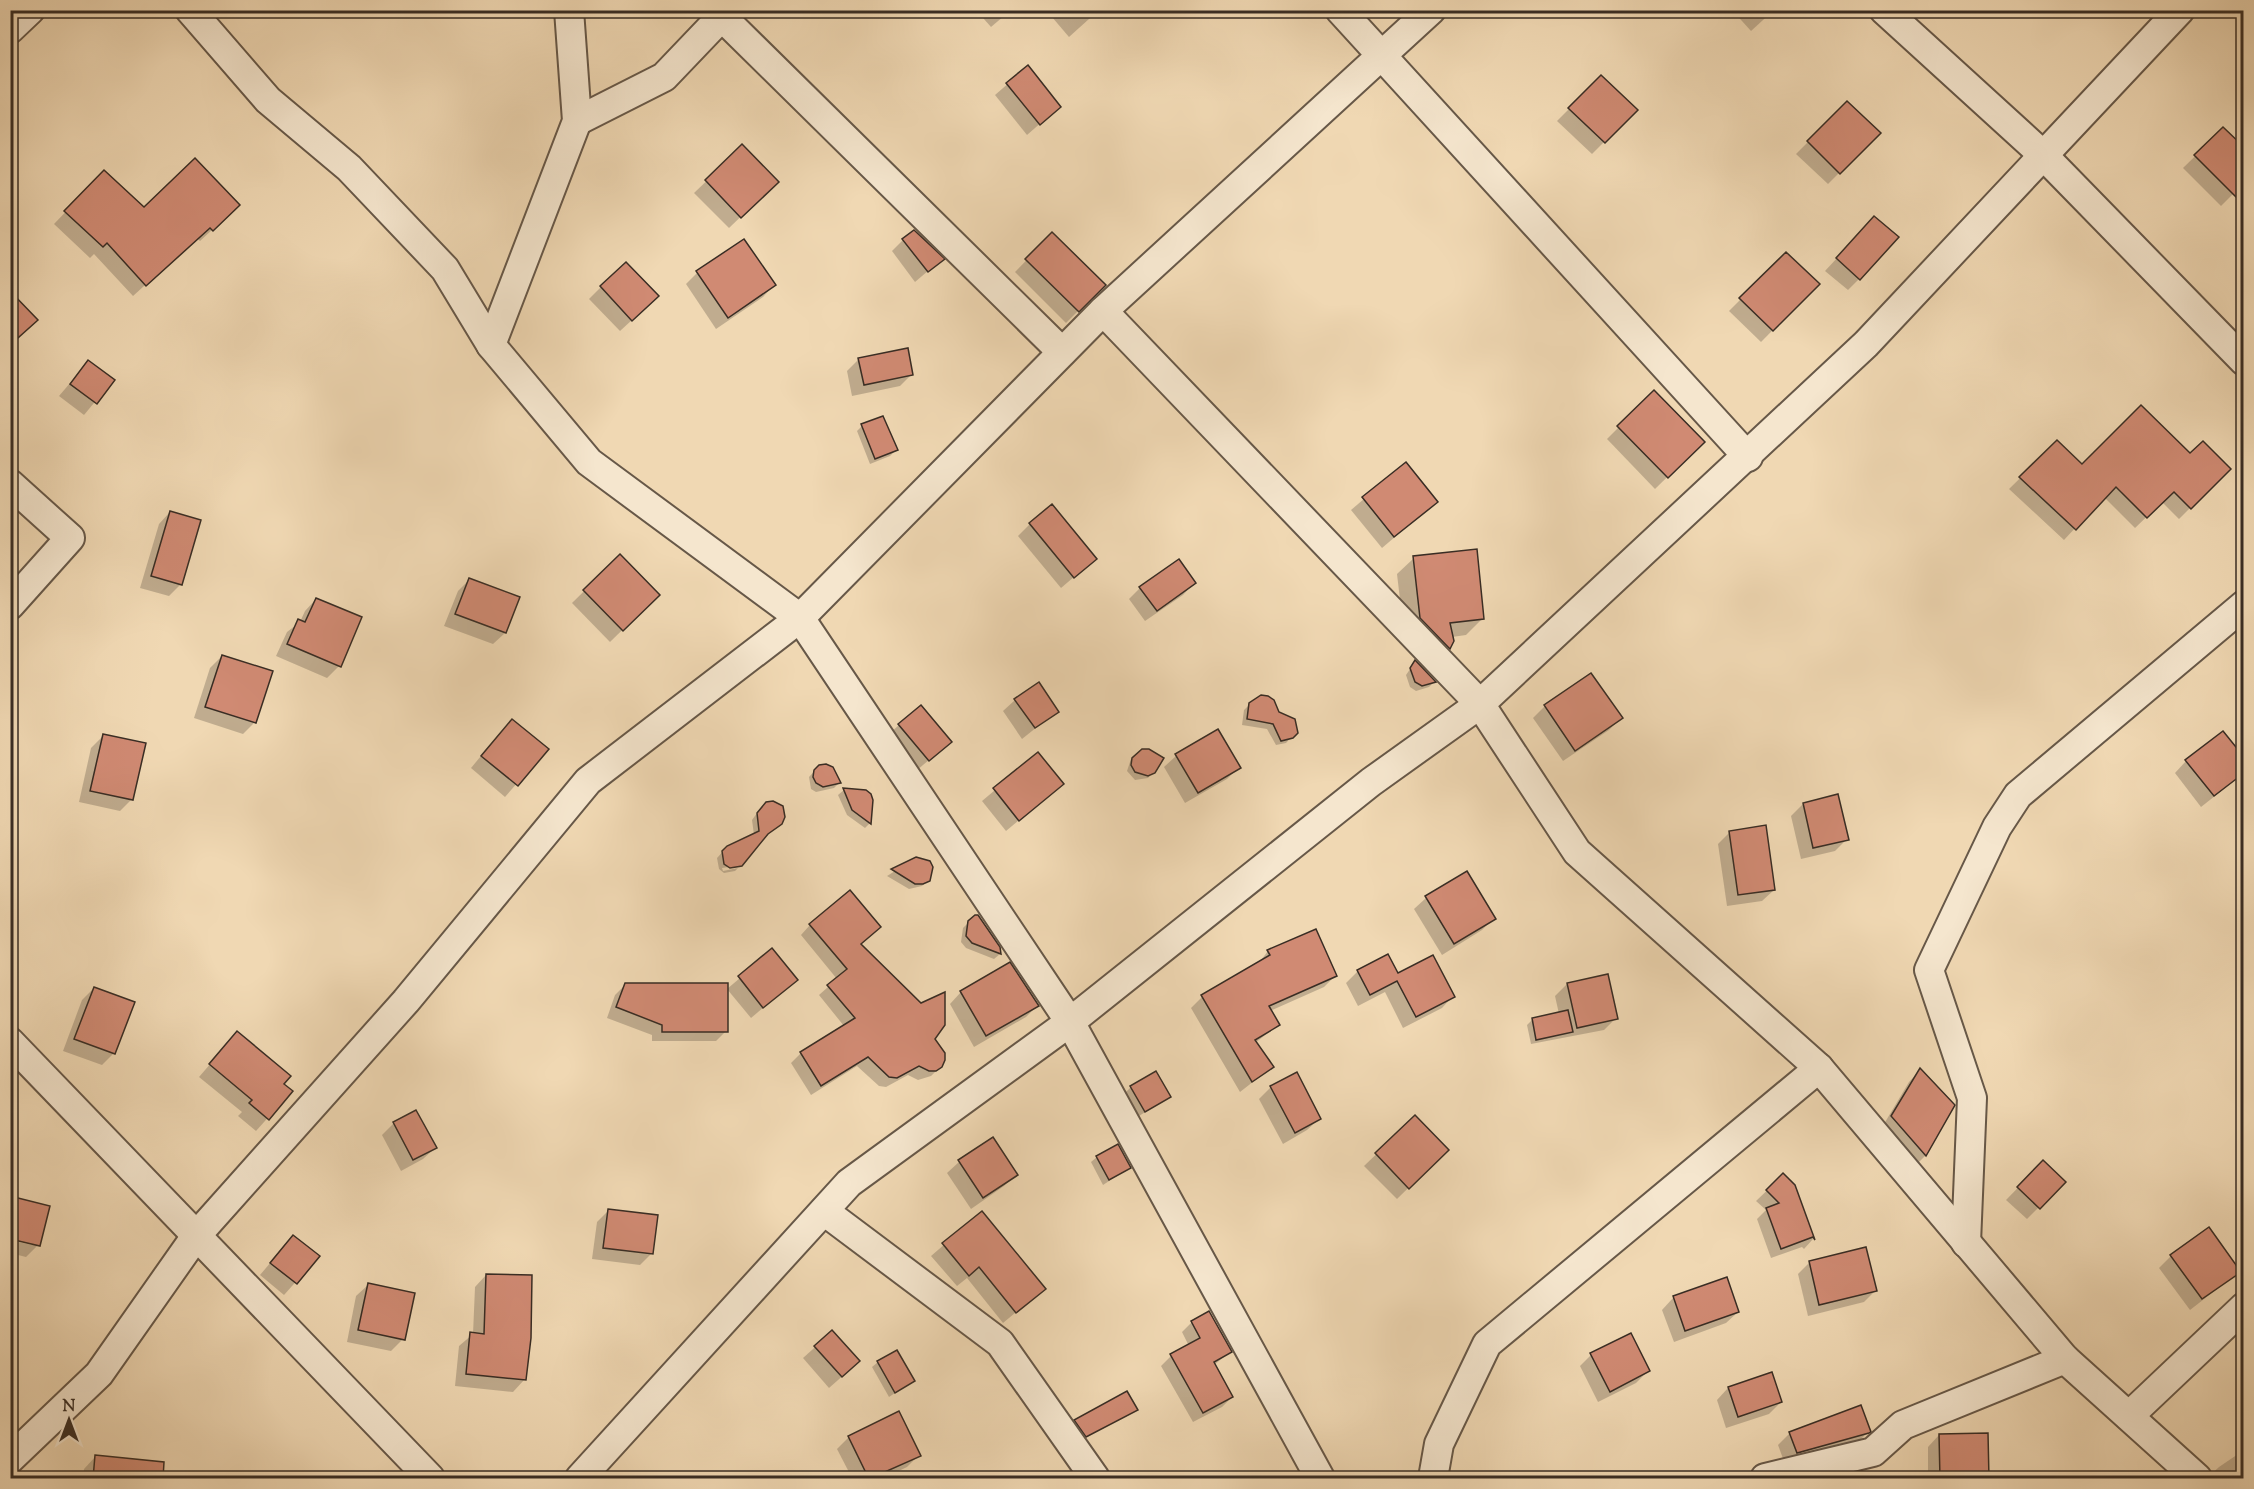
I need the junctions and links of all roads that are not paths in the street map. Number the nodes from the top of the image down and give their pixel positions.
1 (190, 10) edge
2 (569, 10) edge
3 (1340, 10) edge
4 (1431, 10) edge
5 (1884, 10) edge
6 (2180, 10) edge
7 (722, 12) edge
8 (1383, 55) junction
9 (577, 121) junction
10 (2042, 154) junction
11 (1103, 311) junction
12 (491, 345) junction
13 (1062, 352) junction
14 (2244, 361) edge
15 (1748, 457) junction
16 (10, 484) edge
17 (10, 605) edge
18 (2244, 605) edge
19 (800, 618) junction
20 (1480, 704) junction
21 (1070, 1022) junction
22 (10, 1042) edge
23 (1819, 1068) junction
24 (824, 1210) junction
25 (196, 1236) junction
26 (1966, 1243) junction
27 (2244, 1307) edge
28 (2065, 1359) junction
29 (2129, 1416) junction
30 (10, 1459) edge
31 (430, 1479) edge
32 (580, 1479) edge
33 (1095, 1479) edge
34 (1320, 1479) edge
35 (1433, 1479) edge
36 (1765, 1479) edge
37 (2197, 1479) edge

1 - 12 street
2 - 9 street
3 - 8 street
4 - 8 street
5 - 10 street
6 - 10 street
7 - 9 street
7 - 13 street
8 - 11 street
8 - 15 street
9 - 12 street
10 - 14 street
10 - 15 street
11 - 13 street
11 - 20 street
12 - 19 street
13 - 19 street
15 - 20 street
16 - 17 street
18 - 26 street
19 - 21 street
19 - 25 street
20 - 21 street
20 - 23 street
21 - 24 street
21 - 34 street
22 - 25 street
23 - 26 street
23 - 35 street
24 - 32 street
24 - 33 street
25 - 30 street
25 - 31 street
26 - 28 street
27 - 29 street
28 - 29 street
28 - 36 street
29 - 37 street

